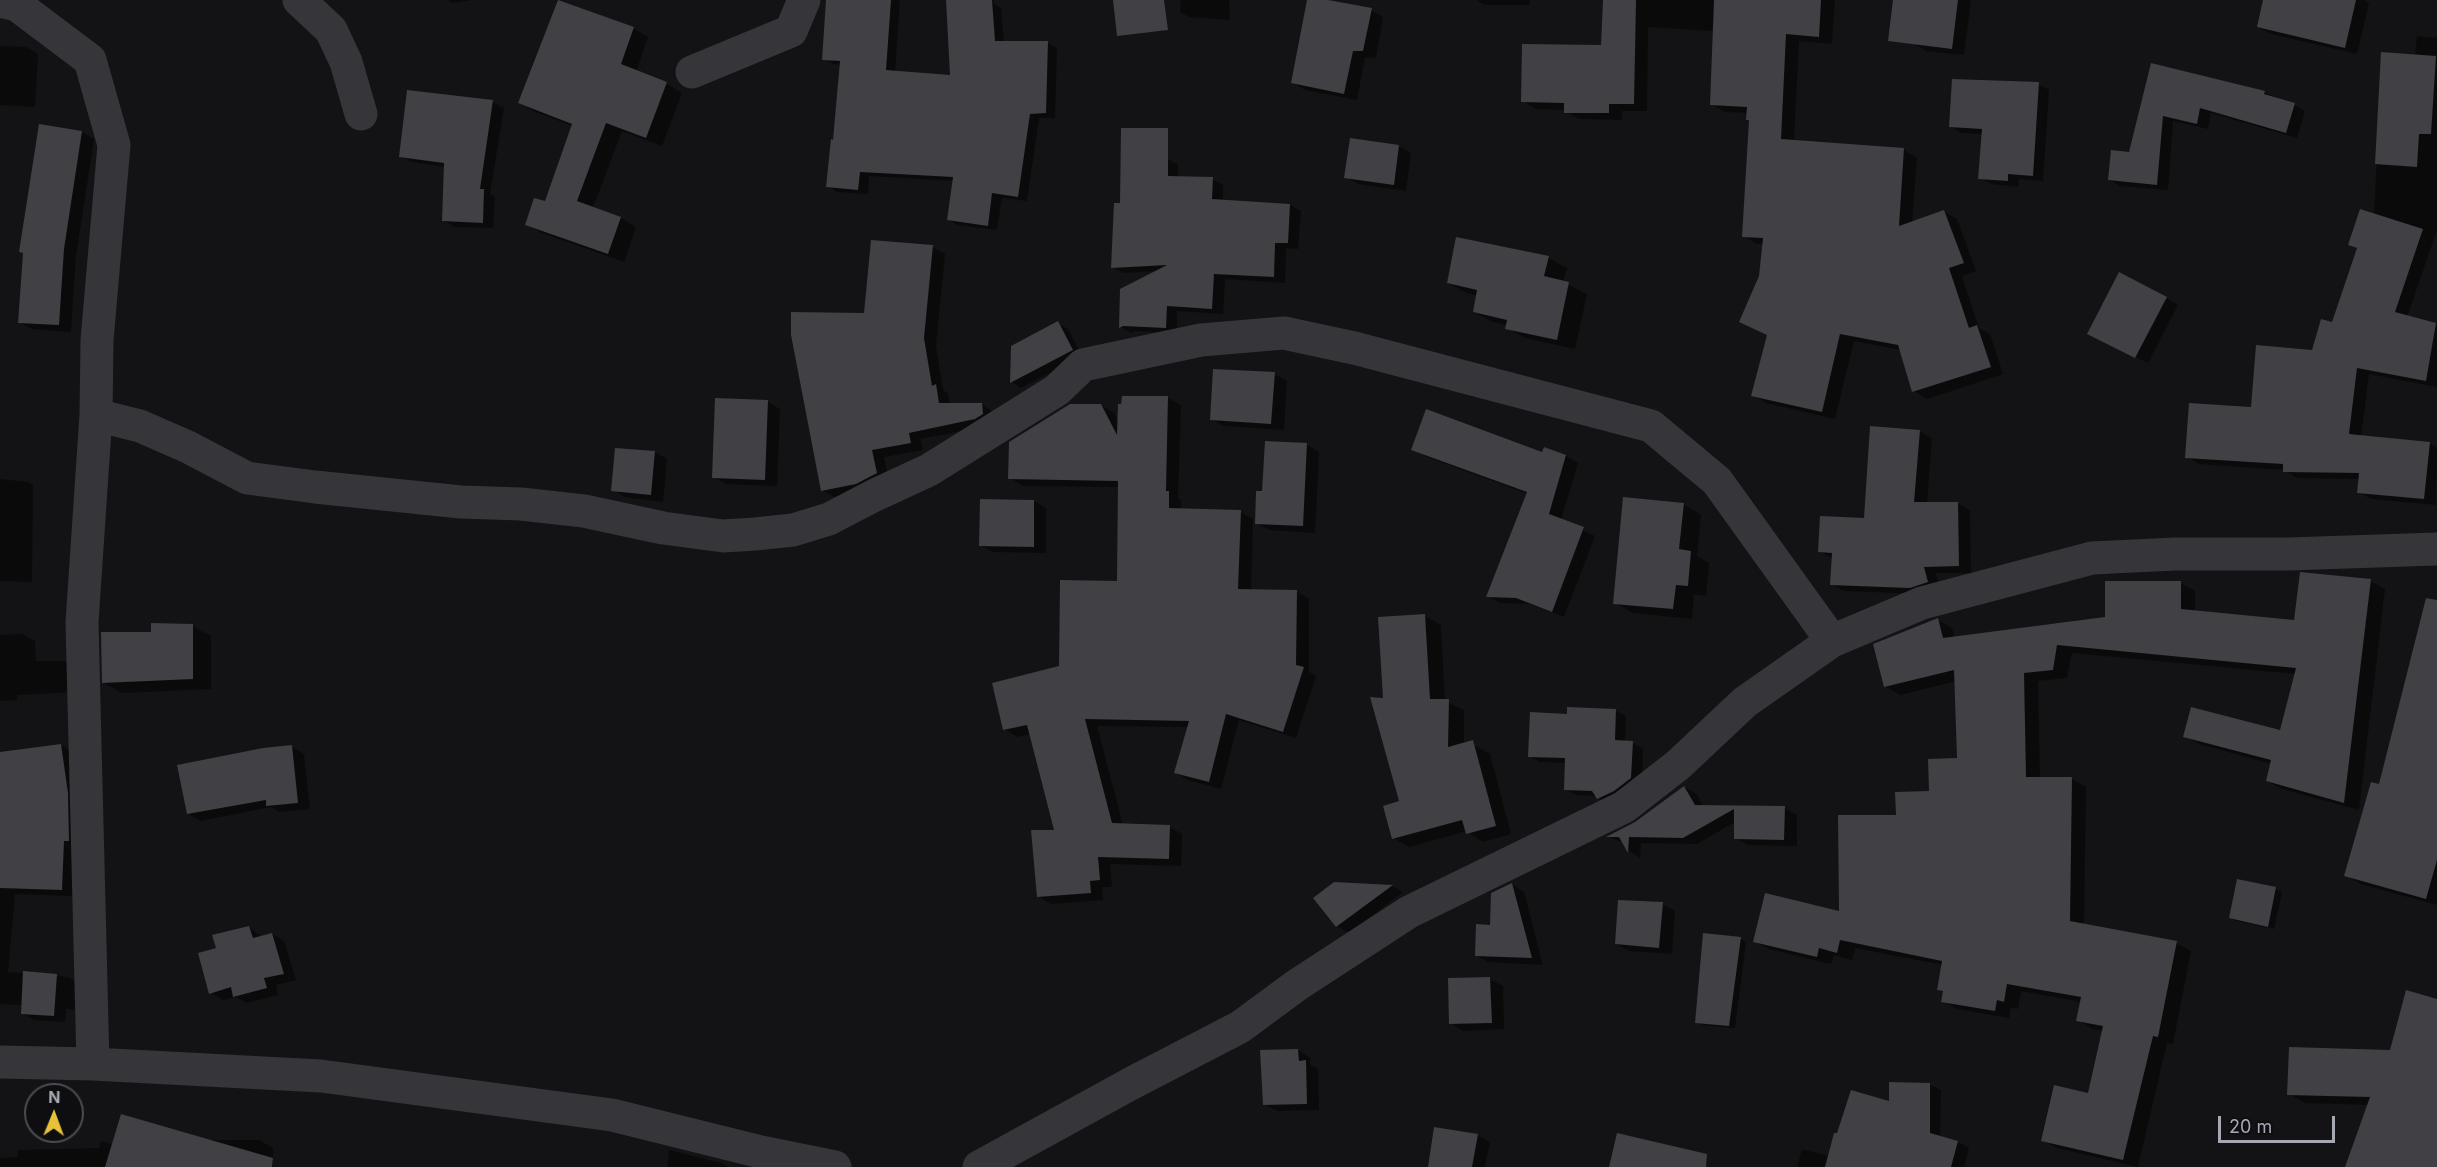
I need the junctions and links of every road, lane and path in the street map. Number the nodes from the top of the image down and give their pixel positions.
1 (299, 0) edge
2 (804, 0) edge
3 (0, 1) edge
4 (692, 72) dead end
5 (361, 114) dead end
6 (96, 415) junction
7 (2437, 549) edge
8 (1832, 640) junction
9 (0, 1062) edge
10 (93, 1064) junction
11 (835, 1167) edge
12 (979, 1167) edge

1 - 5 street
2 - 4 street
3 - 6 street
6 - 8 street
6 - 10 street
7 - 8 street
8 - 12 street
9 - 10 street
10 - 11 street

